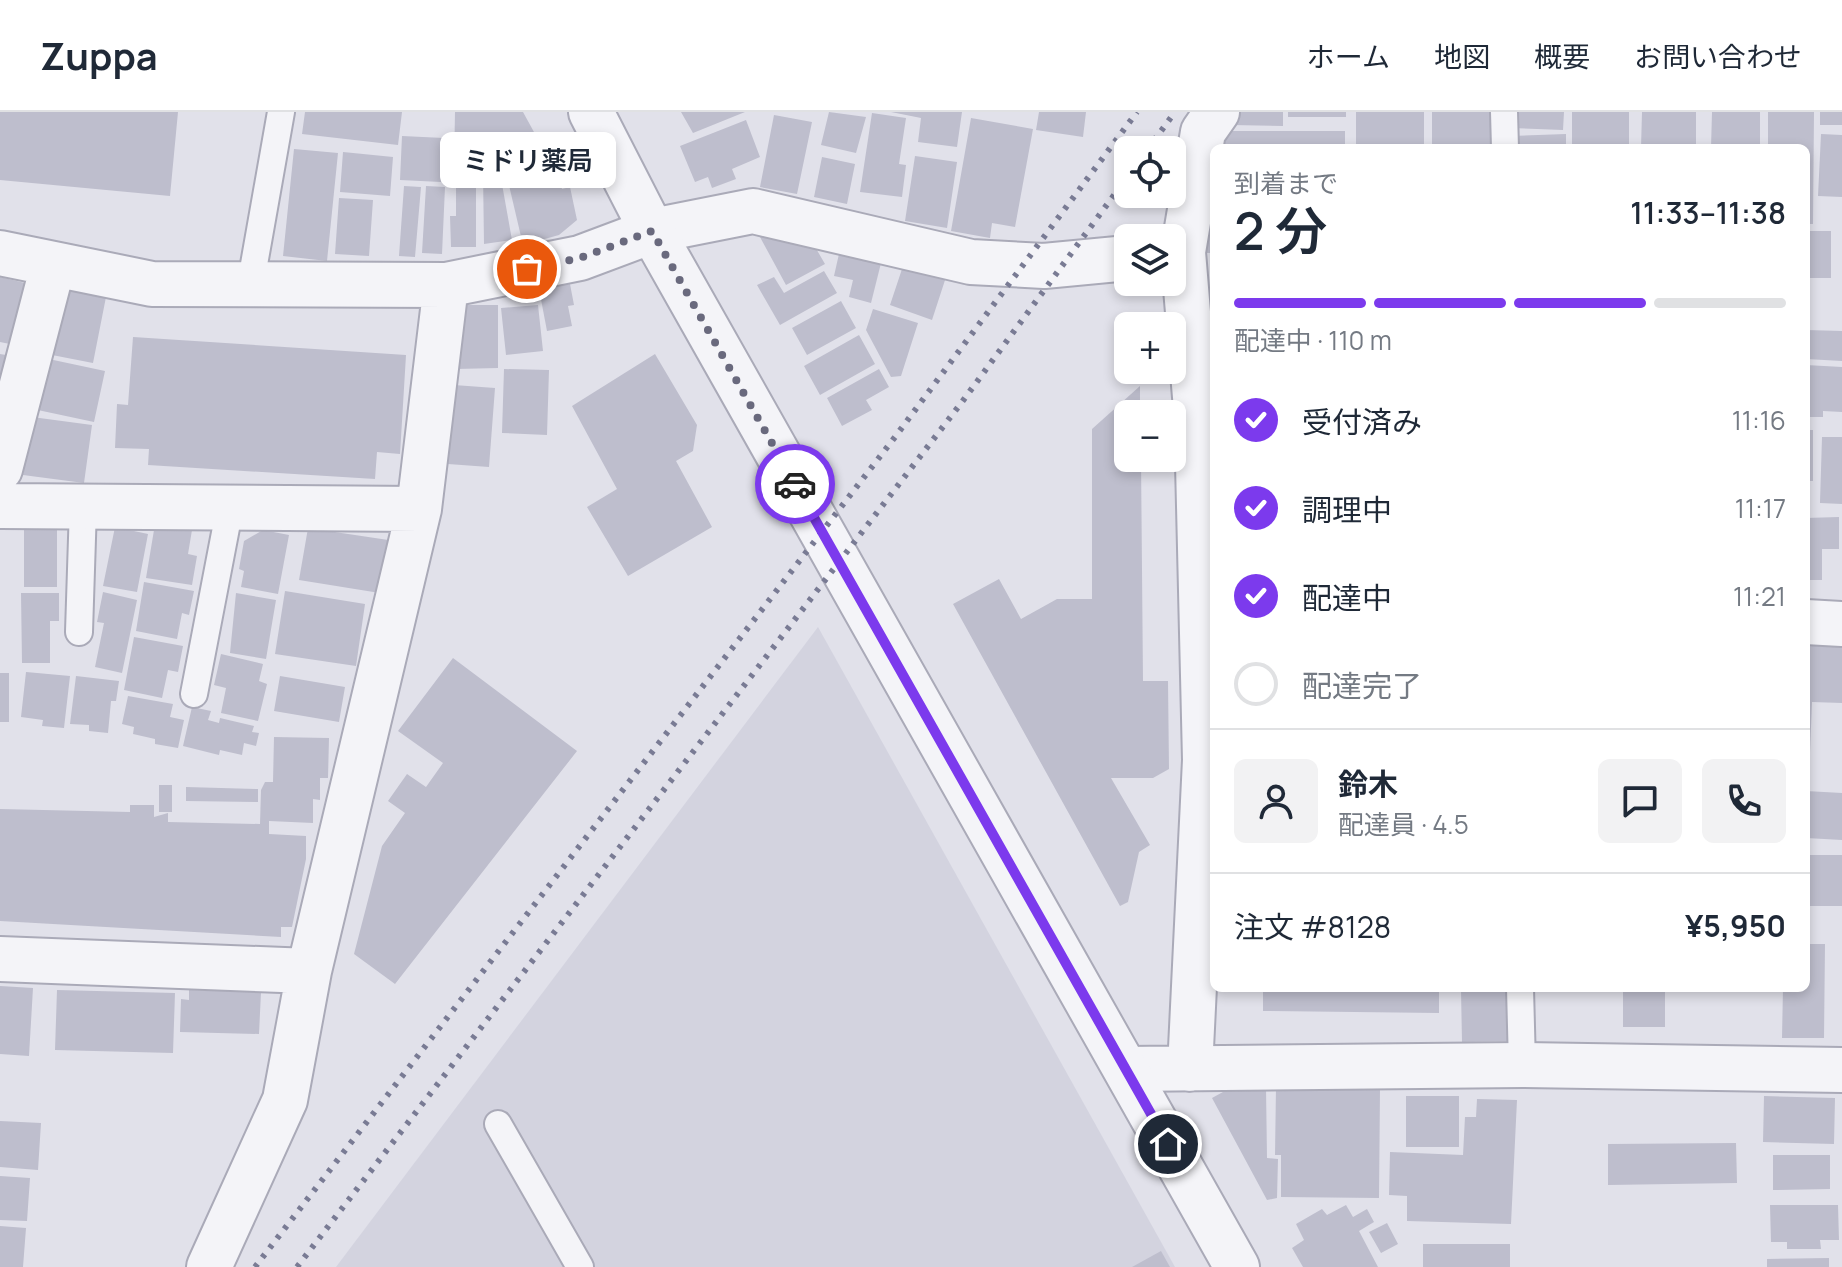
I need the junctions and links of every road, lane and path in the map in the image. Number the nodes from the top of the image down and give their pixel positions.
1 (281, 112) edge
2 (591, 112) edge
3 (1217, 112) edge
4 (1504, 112) edge
5 (1505, 144) edge
6 (652, 231) junction
7 (0, 253) edge
8 (1114, 259) edge
9 (1188, 263) edge
10 (53, 265) junction
11 (446, 285) junction
12 (250, 287) junction
13 (0, 469) edge
14 (0, 506) edge
15 (83, 507) junction
16 (230, 507) junction
17 (419, 509) junction
18 (1208, 615) edge
19 (1810, 622) edge
20 (1842, 624) edge
21 (79, 632) dead end
22 (194, 694) dead end
23 (0, 959) edge
24 (309, 971) junction
25 (1520, 992) edge
26 (1522, 1065) junction
27 (1126, 1069) junction
28 (1190, 1069) junction
29 (1842, 1070) edge
30 (498, 1124) dead end
31 (209, 1267) edge
32 (580, 1267) edge
33 (1237, 1267) edge

1 - 12 lane
2 - 6 street
3 - 9 street
4 - 5 lane
6 - 8 street
6 - 11 street
6 - 27 street
7 - 10 street
9 - 18 street
10 - 12 street
10 - 13 street
11 - 12 street
11 - 17 street
14 - 15 street
15 - 16 street
15 - 21 lane
16 - 17 street
16 - 22 lane
17 - 24 street
18 - 28 street
19 - 20 street
23 - 24 street
24 - 31 street
25 - 26 lane
26 - 28 street
26 - 29 street
27 - 28 street
27 - 33 street
30 - 32 lane

